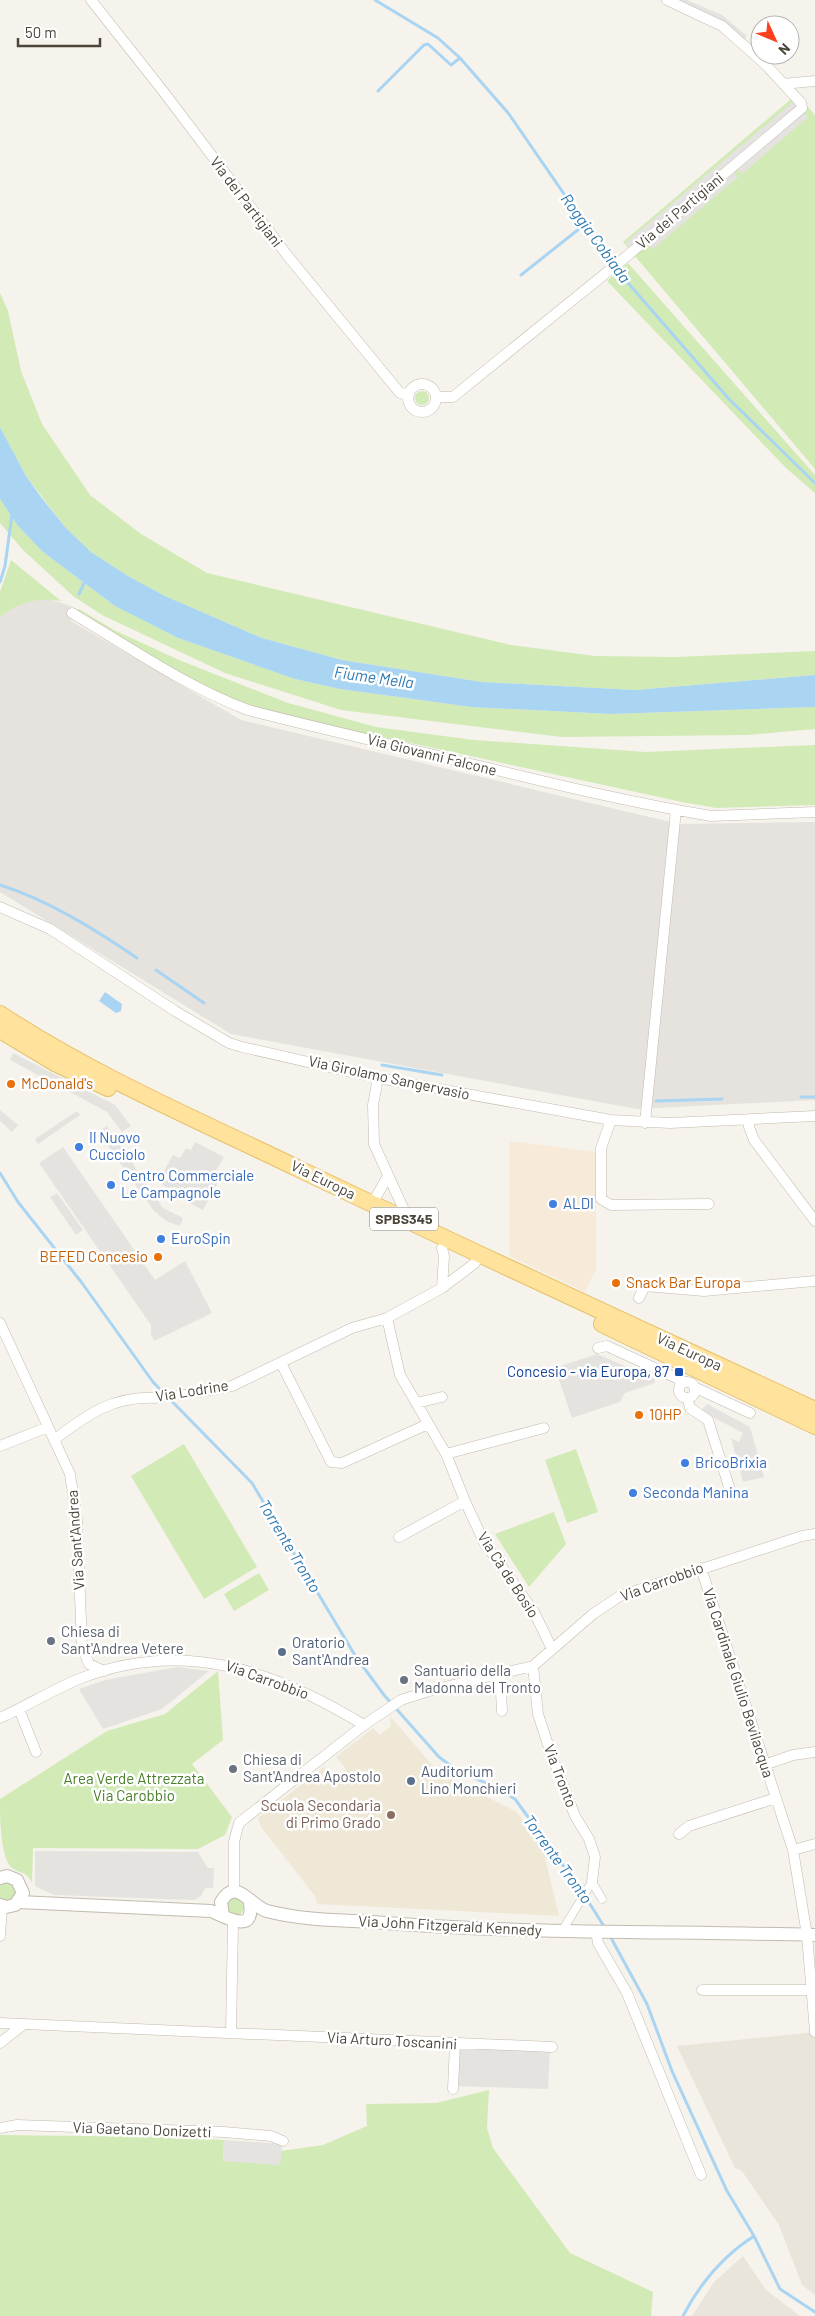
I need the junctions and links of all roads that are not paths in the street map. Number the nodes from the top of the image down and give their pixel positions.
1 (91, 0) edge
2 (667, 0) edge
3 (815, 81) edge
4 (783, 84) junction
5 (409, 395) junction
6 (436, 397) junction
7 (72, 613) dead end
8 (676, 810) junction
9 (815, 812) edge
10 (0, 907) edge
11 (0, 1014) edge
12 (0, 1030) edge
13 (378, 1078) junction
14 (815, 1116) edge
15 (749, 1119) junction
16 (611, 1120) junction
17 (645, 1123) junction
18 (388, 1176) junction
19 (372, 1204) junction
20 (709, 1204) dead end
21 (409, 1222) junction
22 (815, 1222) edge
23 (442, 1248) junction
24 (476, 1264) junction
25 (815, 1281) edge
26 (442, 1288) junction
27 (639, 1298) dead end
28 (387, 1318) junction
29 (0, 1323) edge
30 (598, 1348) dead end
31 (281, 1363) junction
32 (690, 1385) junction
33 (199, 1392) joint
34 (442, 1397) dead end
35 (156, 1398) joint
36 (688, 1399) junction
37 (416, 1403) junction
38 (815, 1410) edge
39 (750, 1413) dead end
40 (428, 1424) junction
41 (815, 1426) edge
42 (48, 1427) junction
43 (544, 1428) dead end
44 (55, 1439) junction
45 (0, 1446) edge
46 (446, 1454) junction
47 (731, 1493) dead end
48 (464, 1501) junction
49 (815, 1534) edge
50 (399, 1537) dead end
51 (700, 1568) junction
52 (552, 1649) junction
53 (533, 1666) junction
54 (104, 1671) junction
55 (500, 1674) junction
56 (19, 1710) junction
57 (502, 1711) dead end
58 (0, 1718) edge
59 (364, 1725) junction
60 (36, 1752) dead end
61 (815, 1752) edge
62 (764, 1764) junction
63 (776, 1798) junction
64 (679, 1834) dead end
65 (815, 1844) edge
66 (793, 1850) junction
67 (1, 1875) edge
68 (590, 1885) junction
69 (22, 1888) junction
70 (234, 1892) junction
71 (602, 1899) dead end
72 (18, 1902) junction
73 (221, 1902) junction
74 (250, 1902) junction
75 (56, 1903) junction
76 (1, 1906) edge
77 (190, 1910) junction
78 (247, 1917) junction
79 (304, 1917) junction
80 (228, 1919) junction
81 (562, 1932) junction
82 (597, 1932) junction
83 (811, 1935) edge
84 (0, 1936) edge
85 (702, 1990) dead end
86 (810, 1990) junction
87 (0, 2023) edge
88 (24, 2024) junction
89 (815, 2032) edge
90 (231, 2033) junction
91 (0, 2043) edge
92 (454, 2044) junction
93 (552, 2047) dead end
94 (453, 2089) dead end
95 (0, 2128) edge
96 (283, 2141) dead end
97 (701, 2175) dead end

1 - 5 street, Via dei Partigiani
2 - 4 street
3 - 4 street
4 - 6 street, Via dei Partigiani
5 - 6 street
5 - 6 street, Via dei Partigiani
7 - 8 street, Via Giovanni Falcone
8 - 9 street, Via Giovanni Falcone
8 - 17 street
10 - 13 street, Via Girolamo Sangervasio
11 - 19 main road, Via Europa / SPBS345
12 - 23 main road, Via Europa / SPBS345
13 - 16 street, Via Girolamo Sangervasio
13 - 18 street
14 - 15 street, Via Girolamo Sangervasio
15 - 17 street, Via Girolamo Sangervasio
15 - 22 street
16 - 17 street, Via Girolamo Sangervasio
16 - 20 street
18 - 19 street
18 - 21 street
19 - 21 main road, Via Europa / SPBS345
21 - 38 main road, Via Europa / SPBS345
23 - 24 main road, Via Europa / SPBS345
23 - 26 street
24 - 26 street
24 - 41 main road, Via Europa / SPBS345
25 - 27 street
26 - 28 street
28 - 31 street, Via Lodrine
28 - 37 street, Via Cà de Bosio
29 - 42 street, Via Sant'Andrea
30 - 32 street, Via Europa
31 - 33 street, Via Lodrine
31 - 40 street
32 - 36 street, Via Europa
32 - 36 street, Via Europa
32 - 39 street, Via Europa
33 - 35 street, Via Lodrine
34 - 37 street
35 - 44 street, Via Lodrine
36 - 47 street, Via Europa
37 - 40 street, Via Cà de Bosio
40 - 46 street, Via Cà de Bosio
42 - 44 street, Via Sant'Andrea
42 - 45 street
43 - 46 street
44 - 54 street, Via Sant'Andrea
46 - 48 street, Via Cà de Bosio
48 - 50 street
48 - 52 street, Via Cà de Bosio
49 - 51 street, Via Carrobbio
51 - 52 street, Via Carrobbio
51 - 62 street, Via Cardinale Giulio Bevilacqua
52 - 53 street, Via Carrobbio
53 - 55 street, Via Carrobbio
53 - 68 street, Via Tronto
54 - 56 street, Via Carrobbio
54 - 59 street, Via Carrobbio
55 - 57 street
55 - 59 street, Via Carrobbio
56 - 58 street, Via Carrobbio
56 - 60 street
59 - 70 street, Via Carrobbio
61 - 62 street
62 - 63 street, Via Cardinale Giulio Bevilacqua
63 - 64 street, Via Cardinale Giulio Bevilacqua
63 - 66 street, Via Cardinale Giulio Bevilacqua
65 - 66 street
66 - 83 street, Via Cardinale Giulio Bevilacqua
67 - 69 street
68 - 71 street
68 - 81 street
69 - 72 street
69 - 75 street
70 - 73 street
70 - 74 street, Via John Fitzgerald Kennedy
72 - 75 street
72 - 76 street
73 - 77 street
73 - 80 street
74 - 78 street
74 - 79 street, Via John Fitzgerald Kennedy
75 - 77 street
76 - 84 street
77 - 80 street
78 - 79 street, Via John Fitzgerald Kennedy
78 - 80 street, Via John Fitzgerald Kennedy
79 - 81 street, Via John Fitzgerald Kennedy
80 - 90 street
81 - 82 street, Via John Fitzgerald Kennedy
82 - 83 street, Via John Fitzgerald Kennedy
82 - 97 street
83 - 86 street, Via Cardinale Giulio Bevilacqua
85 - 86 street
86 - 89 street, Via Cardinale Giulio Bevilacqua
87 - 88 street, Via Arturo Toscanini
88 - 90 street, Via Arturo Toscanini
88 - 91 street
90 - 92 street, Via Arturo Toscanini
92 - 93 street, Via Arturo Toscanini
92 - 94 street
95 - 96 street, Via Gaetano Donizetti

